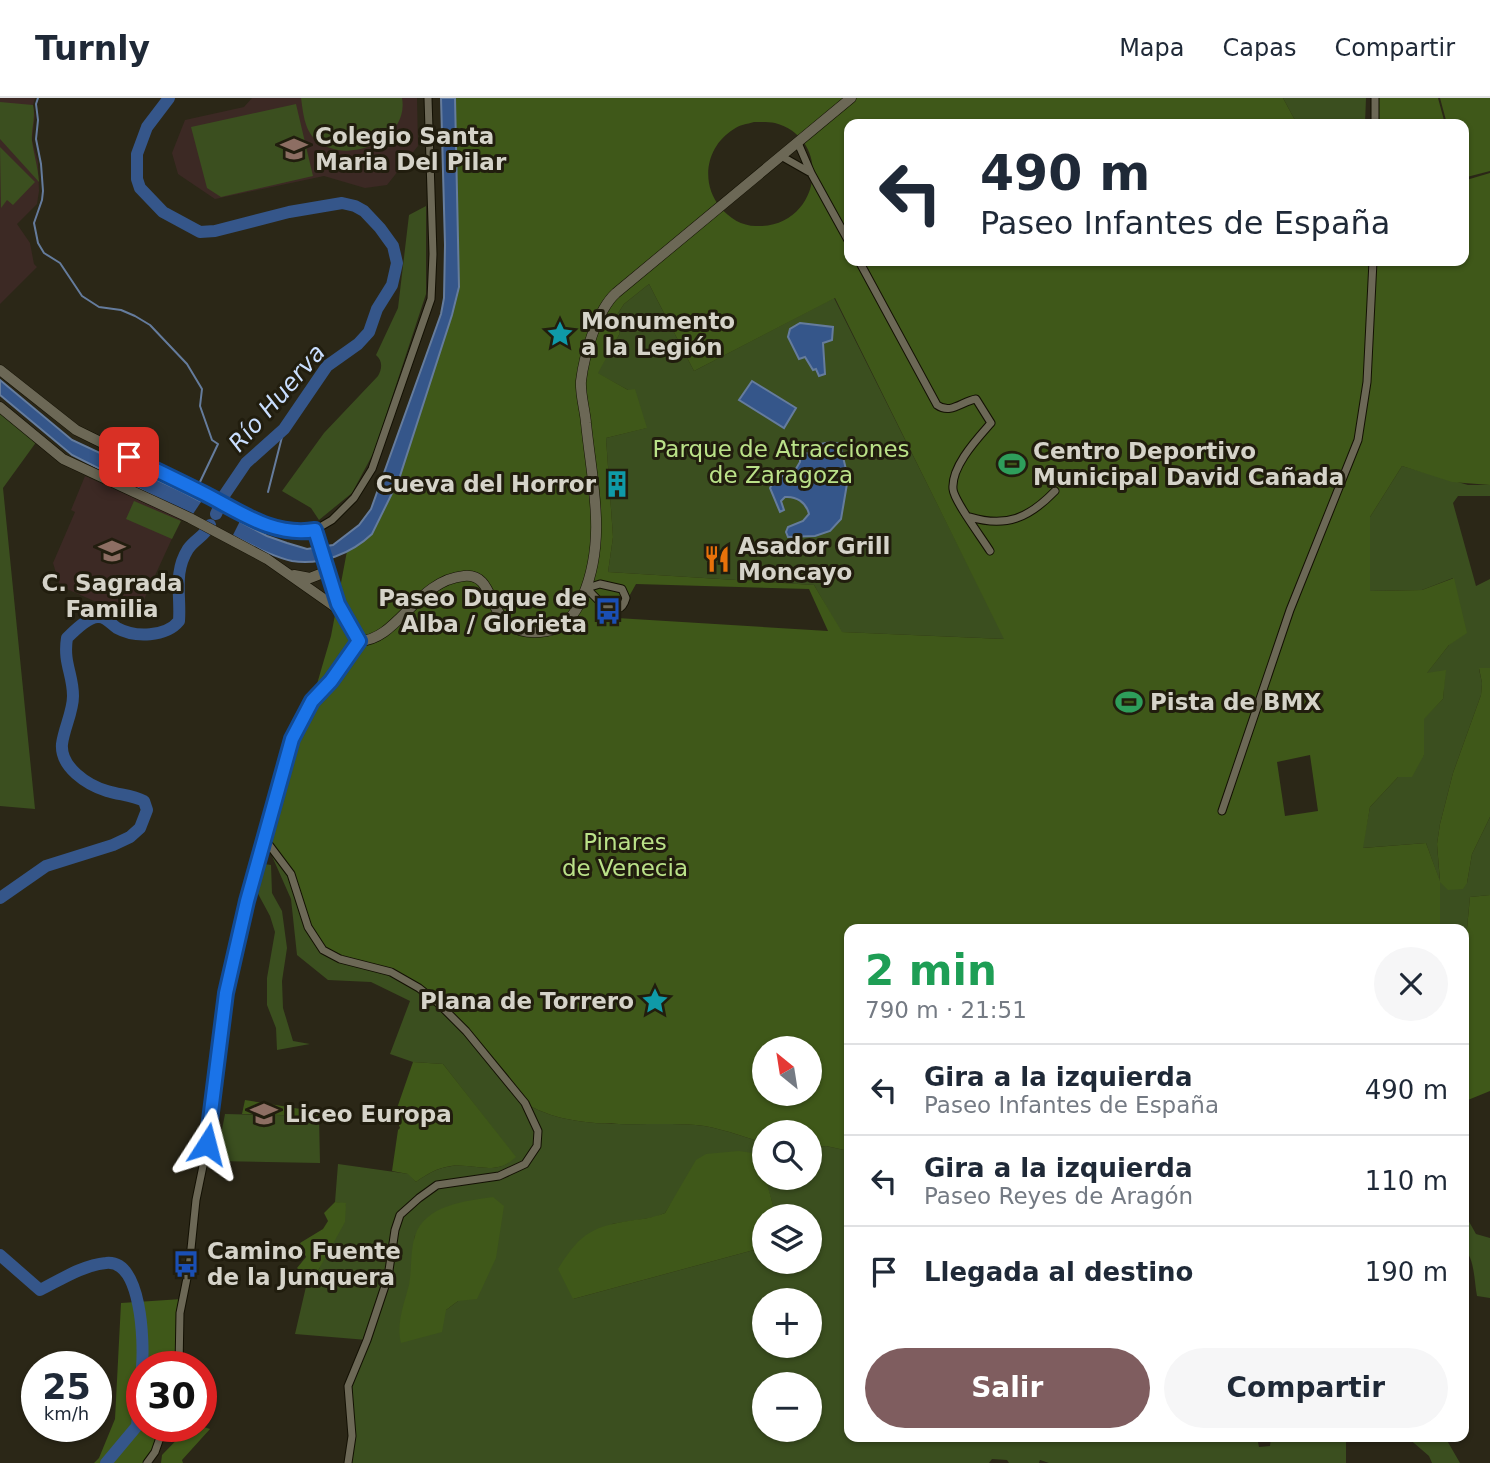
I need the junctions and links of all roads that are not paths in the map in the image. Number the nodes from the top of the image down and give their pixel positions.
1 (428, 98) edge
2 (851, 98) edge
3 (1375, 98) edge
4 (1375, 119) edge
5 (798, 143) junction
6 (781, 156) junction
7 (811, 173) junction
8 (844, 233) edge
9 (862, 266) edge
10 (1373, 266) edge
11 (0, 370) edge
12 (0, 407) edge
13 (1055, 491) dead end
14 (969, 516) junction
15 (315, 530) junction
16 (990, 551) dead end
17 (327, 568) junction
18 (287, 573) junction
19 (591, 573) junction
20 (600, 584) junction
21 (587, 588) junction
22 (342, 612) junction
23 (359, 641) junction
24 (1222, 811) dead end
25 (264, 838) junction
26 (179, 1351) edge
27 (158, 1442) edge
28 (146, 1463) edge
29 (348, 1463) edge

1 - 15 street
2 - 5 street
3 - 4 street
5 - 6 street
5 - 7 street
6 - 7 street
6 - 19 street
7 - 8 street
9 - 14 street
10 - 24 street
11 - 15 street
12 - 18 street
13 - 14 street
14 - 16 street
15 - 17 street
17 - 18 street
17 - 22 street
18 - 22 street
19 - 20 street
19 - 21 street
20 - 21 street
20 - 21 street
21 - 23 street
22 - 23 street
23 - 25 street
25 - 26 street
25 - 29 street
27 - 28 street

